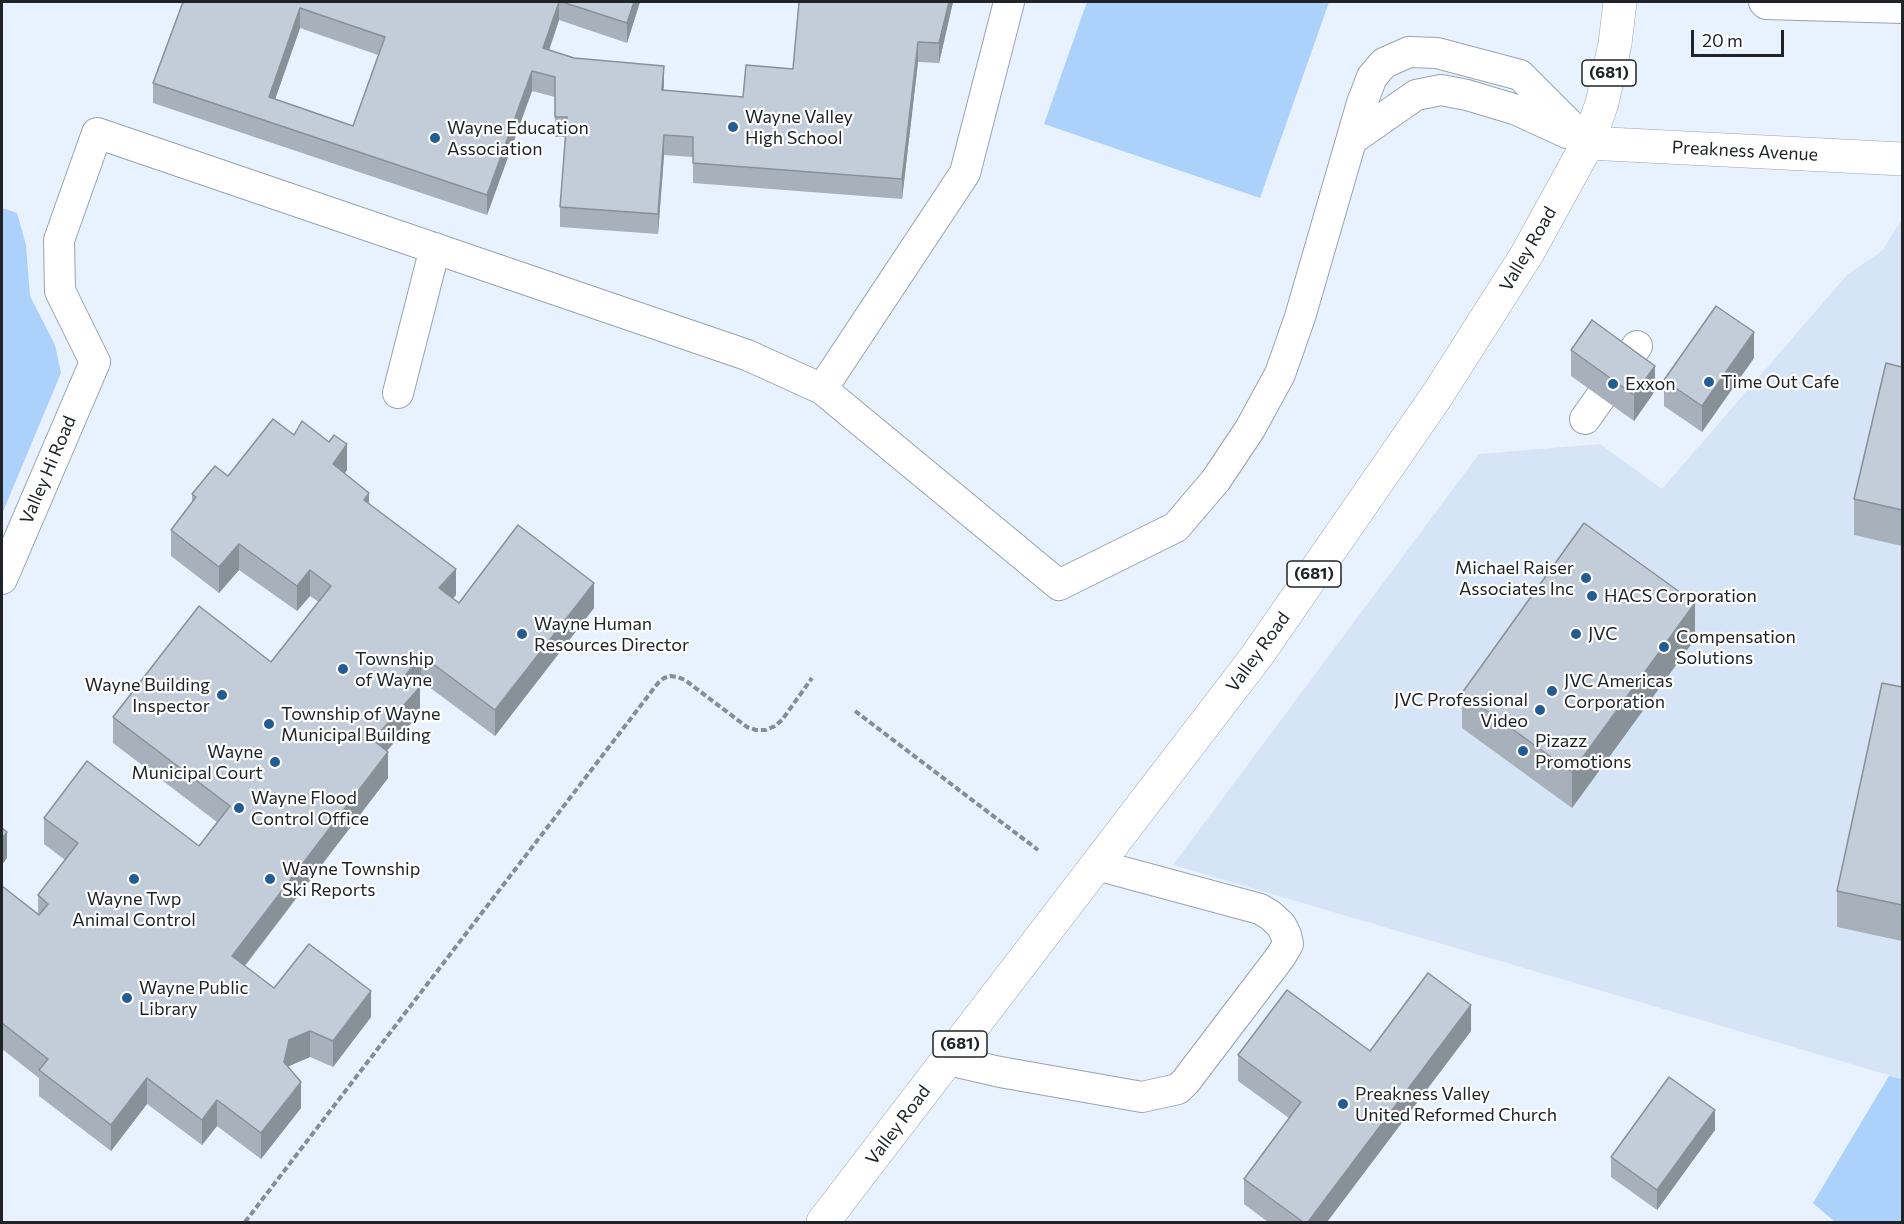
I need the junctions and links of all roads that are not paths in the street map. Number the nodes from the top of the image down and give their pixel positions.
1 (1008, 2) edge
2 (1620, 2) edge
3 (1764, 2) edge
4 (1902, 8) edge
5 (1353, 140) junction
6 (1588, 142) junction
7 (1902, 159) edge
8 (435, 248) junction
9 (1637, 346) dead end
10 (822, 389) junction
11 (398, 393) dead end
12 (1585, 419) dead end
13 (2, 579) edge
14 (1097, 865) junction
15 (948, 1060) junction
16 (823, 1222) edge

1 - 10 street
2 - 6 main road, Valley Road / (681)
3 - 4 street
5 - 6 street
5 - 6 street
5 - 10 street
6 - 7 main road, Preakness Avenue
6 - 14 main road, Valley Road / (681)
8 - 10 street
8 - 11 street
8 - 13 street, Valley Hi Road
9 - 12 street
14 - 15 main road, Valley Road / (681)
14 - 15 street
15 - 16 main road, Valley Road / (681)

